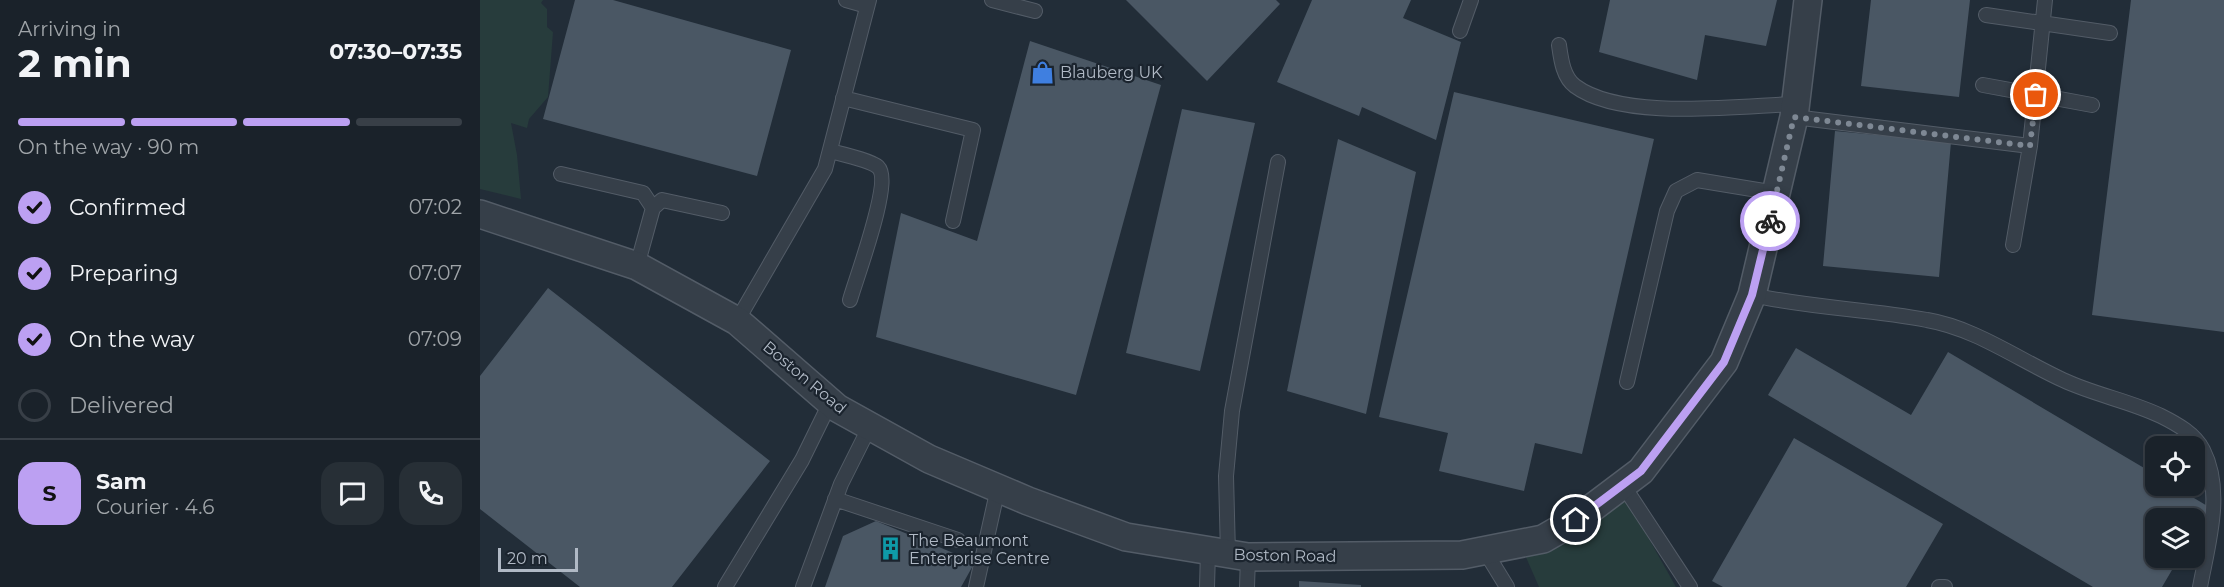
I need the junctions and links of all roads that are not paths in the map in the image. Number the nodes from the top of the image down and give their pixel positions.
1 (846, 0) edge
2 (992, 0) edge
3 (1471, 0) edge
4 (1808, 0) edge
5 (2045, 0) edge
6 (868, 3) edge
7 (1035, 11) dead end
8 (1986, 15) dead end
9 (2043, 23) junction
10 (1460, 31) dead end
11 (2110, 33) dead end
12 (1559, 45) dead end
13 (1983, 85) dead end
14 (2036, 95) junction
15 (843, 98) junction
16 (2092, 105) dead end
17 (1795, 111) junction
18 (2030, 146) junction
19 (830, 151) junction
20 (1278, 162) dead end
21 (561, 174) dead end
22 (1776, 193) junction
23 (653, 208) junction
24 (722, 213) dead end
25 (480, 214) edge
26 (953, 221) dead end
27 (2013, 245) dead end
28 (637, 266) junction
29 (1752, 295) junction
30 (850, 300) dead end
31 (737, 321) junction
32 (1627, 382) dead end
33 (831, 401) junction
34 (870, 426) junction
35 (1623, 485) junction
36 (998, 489) junction
37 (835, 499) junction
38 (958, 540) dead end
39 (1485, 551) junction
40 (1228, 554) junction
41 (725, 587) edge
42 (803, 587) edge
43 (976, 587) edge
44 (1207, 587) edge
45 (1247, 587) edge
46 (1507, 587) edge
47 (1690, 587) edge
48 (1939, 587) edge
49 (1945, 587) edge
50 (2200, 587) edge

1 - 6 lane
2 - 7 lane
3 - 10 lane
4 - 17 street, Boston Road
5 - 9 lane
6 - 15 lane
8 - 9 lane
9 - 11 lane
9 - 14 lane
12 - 17 lane
13 - 14 lane
14 - 16 lane
14 - 18 lane
15 - 19 lane
15 - 26 lane
17 - 18 lane
17 - 22 street, Boston Road
18 - 27 lane
19 - 30 lane
19 - 31 lane
20 - 40 lane
21 - 23 lane
22 - 29 street, Boston Road
22 - 32 lane
23 - 24 lane
23 - 28 lane
25 - 28 street, Boston Road
28 - 31 street, Boston Road
29 - 35 street, Boston Road
29 - 50 lane
31 - 33 street, Boston Road
33 - 34 street, Boston Road
33 - 41 lane
34 - 36 street, Boston Road
34 - 37 lane
35 - 39 street, Boston Road
35 - 47 lane
36 - 40 street, Boston Road
36 - 43 lane
37 - 38 lane
37 - 42 lane
39 - 40 street, Boston Road
39 - 46 lane
40 - 44 lane
40 - 45 lane
48 - 49 lane

